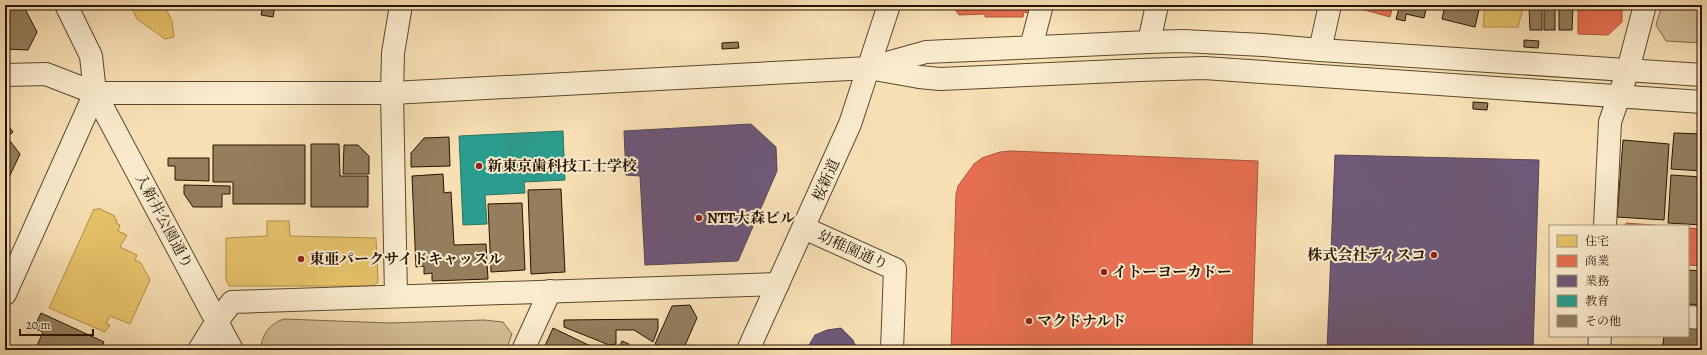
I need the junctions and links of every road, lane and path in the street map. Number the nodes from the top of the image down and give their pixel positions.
1 (66, 5) edge
2 (401, 5) edge
3 (889, 5) edge
4 (1042, 5) edge
5 (1157, 5) edge
6 (1330, 5) edge
7 (1645, 5) edge
8 (1149, 42) junction
9 (1031, 47) junction
10 (1320, 50) junction
11 (869, 68) junction
12 (1628, 70) junction
13 (5, 75) edge
14 (1702, 75) edge
15 (392, 93) junction
16 (95, 94) junction
17 (1619, 96) junction
18 (1702, 102) edge
19 (1605, 225) edge
20 (804, 228) junction
21 (778, 284) junction
22 (550, 291) junction
23 (5, 294) edge
24 (396, 296) junction
25 (1689, 317) edge
26 (1702, 318) edge
27 (217, 321) junction
28 (1600, 337) edge
29 (199, 350) edge
30 (232, 350) edge
31 (523, 350) edge
32 (748, 350) edge
33 (892, 350) edge
34 (1600, 350) edge

1 - 16 street
2 - 15 street
3 - 11 street, 桜新道
4 - 9 street
5 - 8 street
6 - 10 street
7 - 12 street
8 - 9 street
8 - 10 street
9 - 11 street
10 - 12 street
11 - 15 street
11 - 17 street
11 - 20 street, 桜新道
12 - 14 street
12 - 17 street
13 - 16 street
15 - 16 street
15 - 24 street
16 - 23 street
16 - 27 street, 入新井公園通り
17 - 18 street
17 - 19 street
20 - 21 street, 桜新道
20 - 33 street, 幼稚園通り
21 - 22 street
21 - 32 street, 桜新道
22 - 24 street
22 - 31 street
24 - 27 street
25 - 26 street
27 - 29 street
27 - 30 street, 入新井公園通り
28 - 34 street

